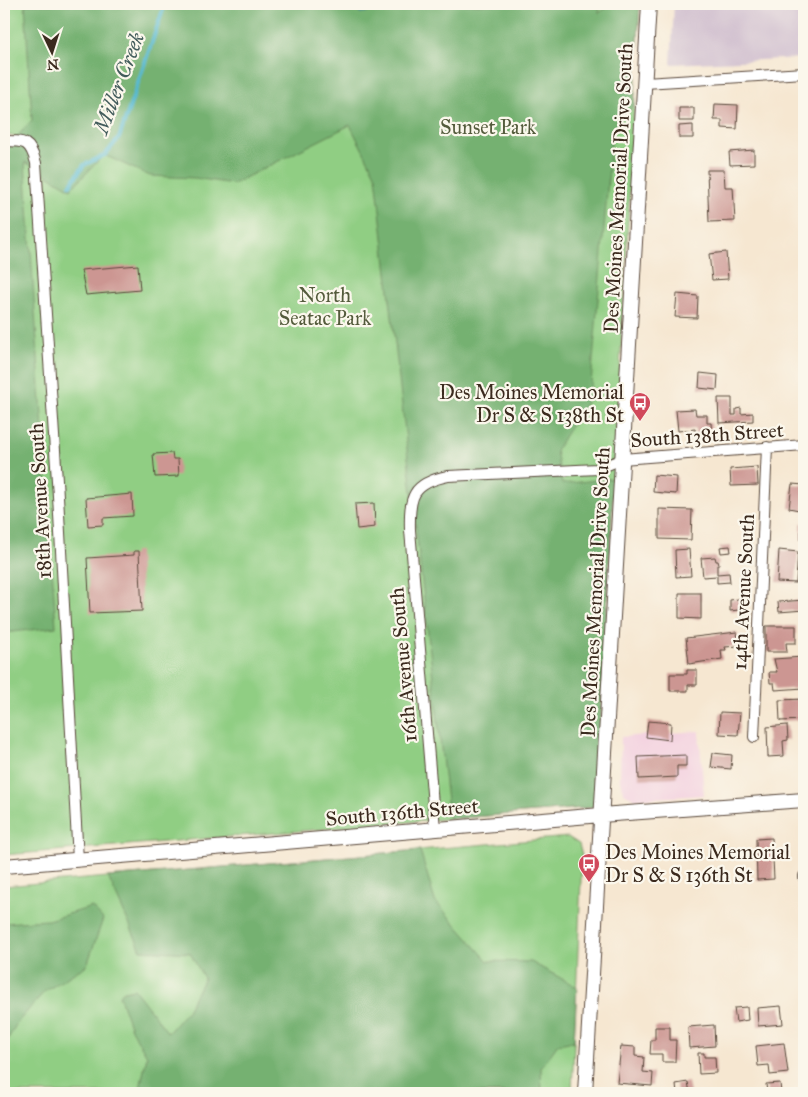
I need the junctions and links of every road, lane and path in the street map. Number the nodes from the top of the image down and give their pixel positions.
1 (649, 4) edge
2 (804, 73) edge
3 (645, 83) junction
4 (4, 141) edge
5 (804, 445) edge
6 (767, 448) junction
7 (622, 459) junction
8 (412, 498) joint
9 (754, 737) dead end
10 (804, 800) edge
11 (601, 815) junction
12 (435, 829) junction
13 (78, 860) junction
14 (4, 866) edge
15 (585, 1093) edge

1 - 3 main road, Des Moines Memorial Drive South
2 - 3 street
3 - 7 main road, Des Moines Memorial Drive South
4 - 13 street, 18th Avenue South
5 - 6 street, South 138th Street
6 - 7 street, South 138th Street
6 - 9 street, 14th Avenue South
7 - 8 street, South 138th Street
7 - 11 main road, Des Moines Memorial Drive South
8 - 12 street, 16th Avenue South
10 - 11 main road, South 136th Street
11 - 12 main road, South 136th Street
11 - 15 main road, Des Moines Memorial Drive South
12 - 13 main road, South 136th Street
13 - 14 main road, South 136th Street

